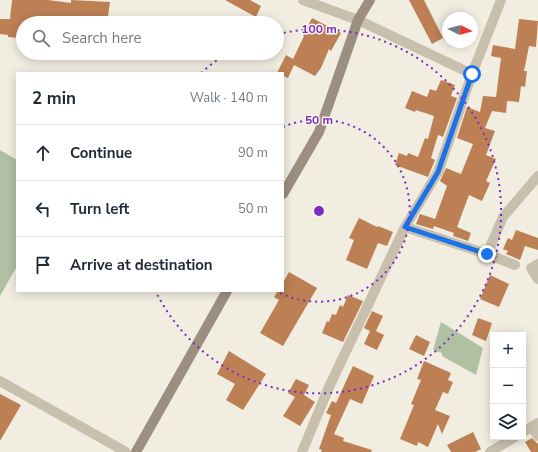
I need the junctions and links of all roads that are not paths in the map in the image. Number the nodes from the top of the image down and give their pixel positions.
1 (303, 0) edge
2 (370, 0) edge
3 (501, 0) edge
4 (358, 20) junction
5 (472, 74) junction
6 (538, 176) edge
7 (284, 192) edge
8 (405, 227) junction
9 (487, 254) junction
10 (538, 264) edge
11 (515, 265) dead end
12 (538, 279) edge
13 (226, 292) edge
14 (0, 381) edge
15 (535, 425) edge
16 (526, 430) edge
17 (538, 436) edge
18 (510, 440) edge
19 (126, 452) edge
20 (136, 452) edge
21 (302, 452) edge
22 (490, 452) edge

1 - 4 street
2 - 4 street
3 - 5 street
4 - 5 street
4 - 7 street
5 - 8 street
6 - 9 street
8 - 9 street
8 - 21 street
9 - 11 street
10 - 12 street
13 - 20 street
14 - 19 street
15 - 16 street
15 - 17 street
18 - 22 street

